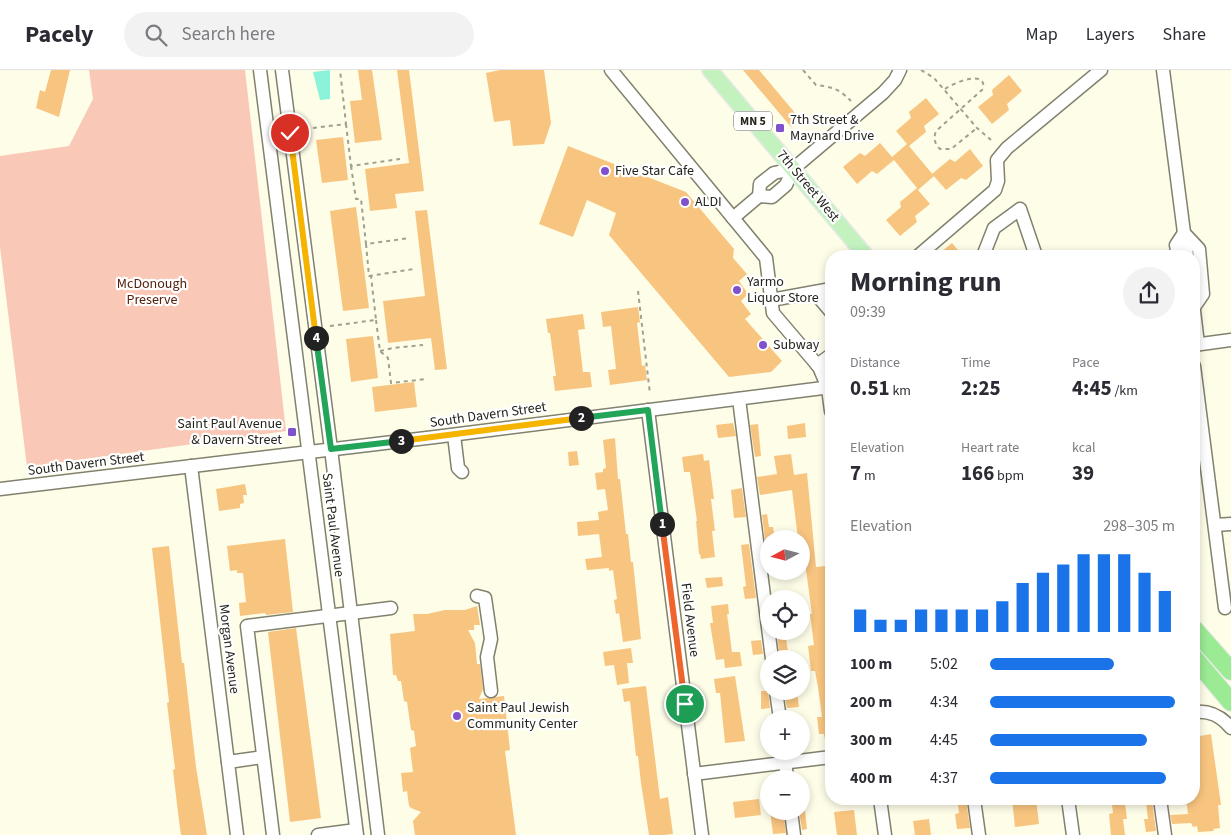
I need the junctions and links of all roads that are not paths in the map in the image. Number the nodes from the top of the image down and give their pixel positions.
1 (260, 70) edge
2 (282, 70) edge
3 (611, 70) edge
4 (710, 70) edge
5 (900, 70) edge
6 (1101, 70) edge
7 (1163, 70) edge
8 (793, 169) junction
9 (733, 218) junction
10 (1184, 233) junction
11 (861, 250) edge
12 (925, 250) edge
13 (985, 250) edge
14 (1034, 250) edge
15 (1177, 250) edge
16 (1185, 250) edge
17 (1199, 250) edge
18 (1200, 260) edge
19 (825, 290) edge
20 (815, 293) junction
21 (1200, 299) edge
22 (771, 300) junction
23 (825, 305) edge
24 (1231, 340) edge
25 (1200, 344) edge
26 (825, 359) edge
27 (817, 365) junction
28 (825, 379) edge
29 (825, 389) edge
30 (739, 399) junction
31 (648, 410) junction
32 (1200, 422) edge
33 (454, 435) junction
34 (331, 449) junction
35 (309, 451) junction
36 (191, 466) junction
37 (462, 472) dead end
38 (0, 489) edge
39 (1231, 524) edge
40 (1215, 525) junction
41 (478, 596) dead end
42 (391, 608) dead end
43 (1225, 608) dead end
44 (351, 612) junction
45 (329, 615) junction
46 (1200, 635) edge
47 (771, 650) edge
48 (1200, 665) edge
49 (1231, 671) edge
50 (491, 691) dead end
51 (1231, 702) edge
52 (1200, 712) edge
53 (1231, 728) edge
54 (263, 757) junction
55 (810, 757) edge
56 (825, 757) edge
57 (768, 760) edge
58 (228, 762) junction
59 (694, 774) junction
60 (881, 805) edge
61 (975, 805) edge
62 (1069, 805) edge
63 (1161, 805) edge
64 (792, 820) edge
65 (356, 833) edge
66 (237, 835) edge
67 (273, 835) edge
68 (318, 835) edge
69 (378, 835) edge
70 (702, 835) edge
71 (794, 835) edge
72 (885, 835) edge
73 (979, 835) edge
74 (1073, 835) edge
75 (1165, 835) edge

1 - 35 street, Saint Paul Avenue
2 - 34 street, Saint Paul Avenue
3 - 9 street
4 - 8 main road, 7th Street West / MN 5
5 - 8 street
6 - 12 street
7 - 10 street
8 - 9 street
8 - 11 main road, 7th Street West / MN 5
9 - 22 street
10 - 15 street
10 - 16 street
10 - 17 street
13 - 14 street
18 - 21 street
19 - 20 street
20 - 22 street
20 - 23 street
22 - 27 street
24 - 25 street
26 - 27 street
27 - 28 street
29 - 30 street, South Davern Street
30 - 31 street, South Davern Street
30 - 47 street
31 - 33 street, South Davern Street
31 - 59 street, Field Avenue
32 - 40 street
33 - 34 street, South Davern Street
33 - 37 street
34 - 35 street, South Davern Street
34 - 44 street, Saint Paul Avenue
35 - 36 street, South Davern Street
35 - 45 street, Saint Paul Avenue
36 - 38 street, South Davern Street
36 - 58 street, Morgan Avenue
39 - 40 street
40 - 43 street
41 - 50 street
42 - 44 street
44 - 45 street
44 - 69 street, Saint Paul Avenue
45 - 54 street
45 - 65 street, Saint Paul Avenue
46 - 49 highway
48 - 51 highway
52 - 53 street
54 - 58 street
54 - 67 street
55 - 56 street
57 - 59 street
58 - 66 street, Morgan Avenue
59 - 70 street, Field Avenue
60 - 72 street
61 - 73 street
62 - 74 street
63 - 75 street
64 - 71 street
65 - 68 street

